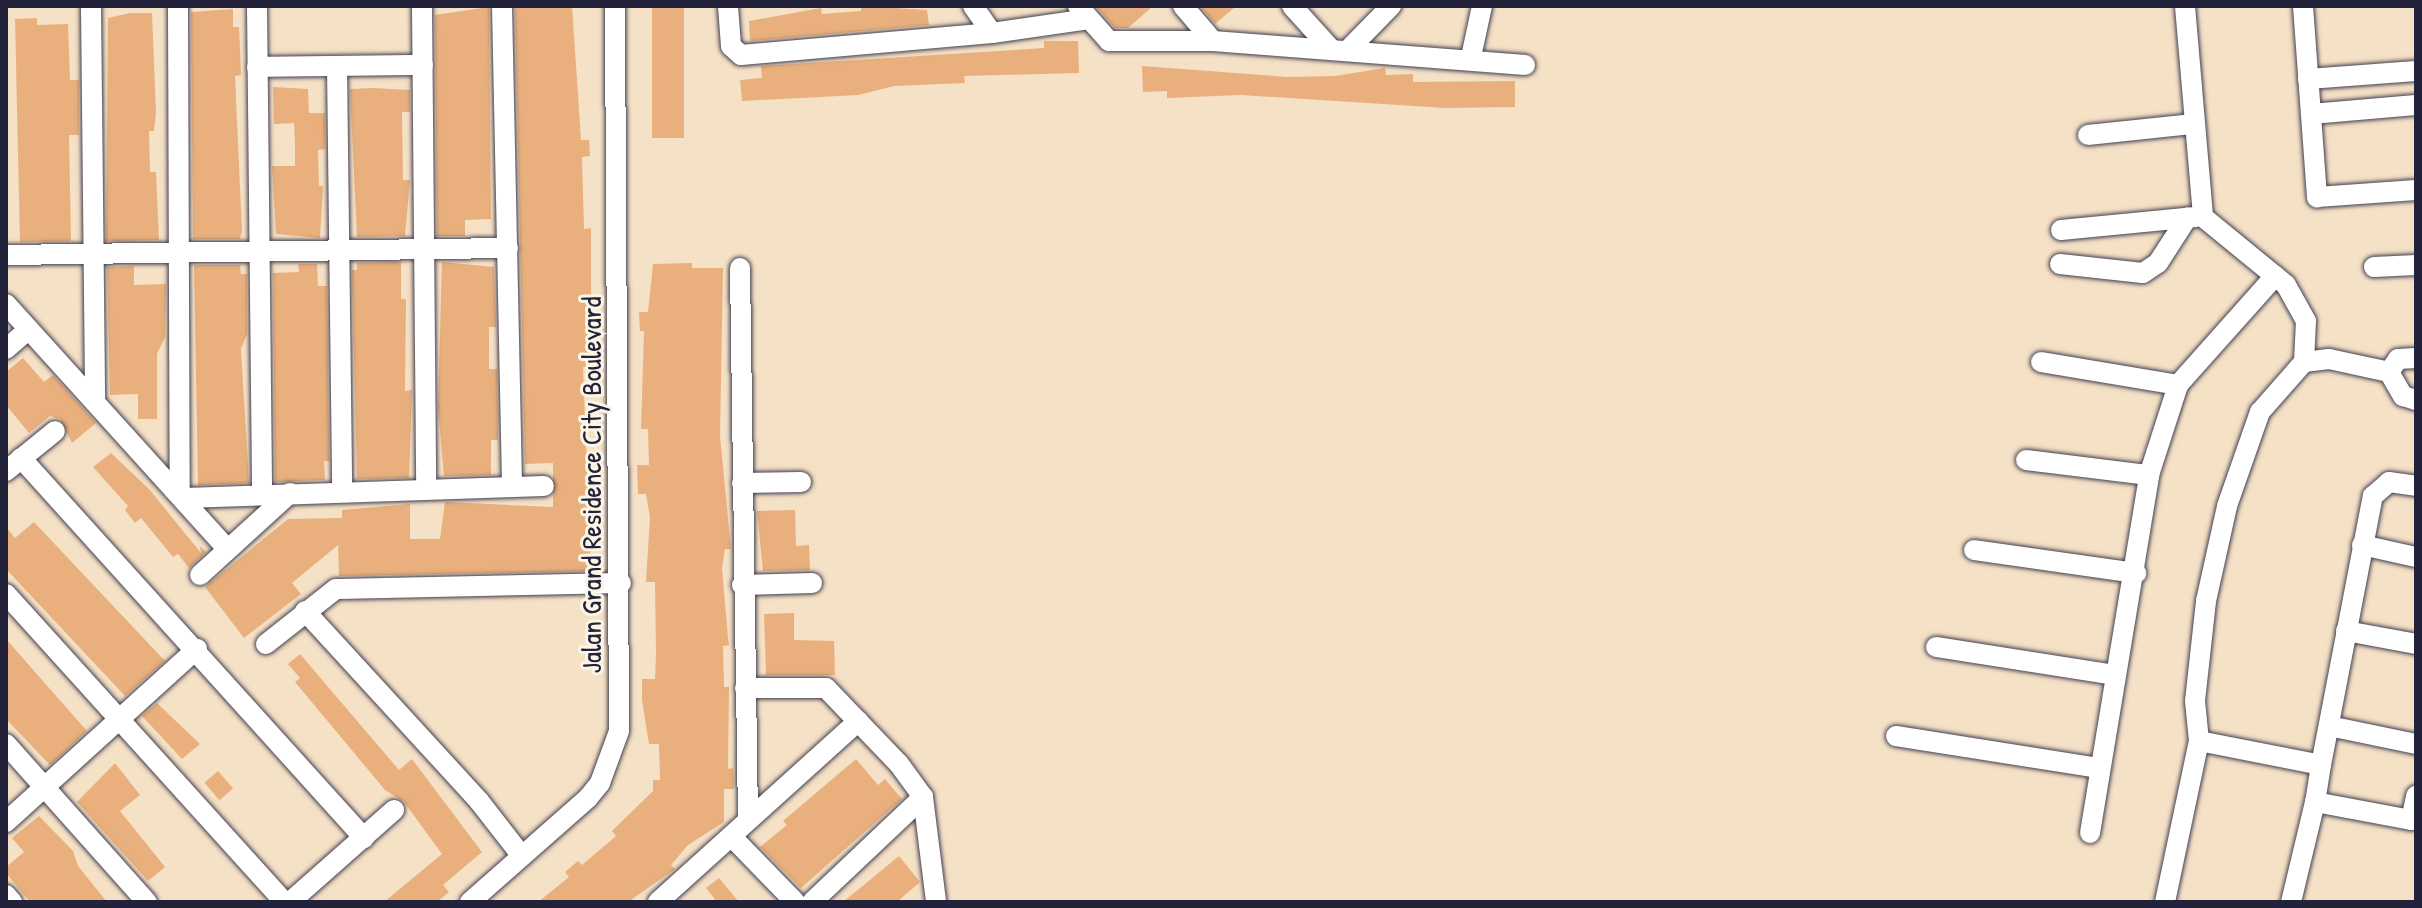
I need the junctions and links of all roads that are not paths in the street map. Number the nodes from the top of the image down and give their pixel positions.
1 (91, 6) edge
2 (178, 6) edge
3 (257, 6) edge
4 (422, 6) edge
5 (502, 6) edge
6 (615, 6) edge
7 (728, 6) edge
8 (973, 6) edge
9 (1183, 6) edge
10 (1292, 6) edge
11 (1391, 6) edge
12 (1482, 6) edge
13 (2185, 6) edge
14 (2303, 6) edge
15 (1084, 13) edge
16 (992, 33) junction
17 (1213, 41) junction
18 (1339, 49) junction
19 (1471, 57) junction
20 (423, 65) junction
21 (1525, 65) dead end
22 (337, 66) junction
23 (257, 67) junction
24 (2416, 71) edge
25 (2308, 79) junction
26 (2416, 105) edge
27 (2311, 114) junction
28 (2193, 124) junction
29 (2088, 135) dead end
30 (2416, 190) edge
31 (2195, 217) junction
32 (2061, 230) dead end
33 (508, 248) junction
34 (423, 250) junction
35 (260, 251) junction
36 (340, 251) junction
37 (177, 252) junction
38 (6, 255) edge
39 (90, 255) junction
40 (2060, 264) dead end
41 (2416, 265) edge
42 (2374, 267) dead end
43 (740, 268) dead end
44 (2275, 276) junction
45 (6, 304) edge
46 (29, 329) junction
47 (6, 349) edge
48 (2416, 358) edge
49 (2041, 362) dead end
50 (2304, 362) junction
51 (2389, 372) junction
52 (2178, 385) junction
53 (2416, 400) edge
54 (95, 402) junction
55 (55, 431) dead end
56 (2026, 460) dead end
57 (13, 465) edge
58 (2149, 475) junction
59 (801, 482) dead end
60 (742, 483) junction
61 (512, 486) junction
62 (544, 486) dead end
63 (2416, 486) edge
64 (426, 488) junction
65 (342, 491) junction
66 (290, 493) junction
67 (262, 494) junction
68 (183, 495) junction
69 (2362, 545) junction
70 (227, 549) junction
71 (1974, 550) dead end
72 (2416, 557) edge
73 (2136, 573) junction
74 (200, 575) dead end
75 (621, 583) junction
76 (812, 583) dead end
77 (742, 585) junction
78 (6, 594) edge
79 (305, 611) junction
80 (2346, 631) junction
81 (266, 644) dead end
82 (2416, 644) edge
83 (1936, 647) dead end
84 (197, 649) junction
85 (2114, 675) junction
86 (745, 688) junction
87 (121, 721) junction
88 (858, 721) junction
89 (2329, 726) junction
90 (1896, 736) dead end
91 (2199, 741) junction
92 (6, 744) edge
93 (2416, 744) edge
94 (2321, 765) junction
95 (2099, 768) junction
96 (46, 787) junction
97 (2416, 796) edge
98 (923, 797) junction
99 (2315, 802) junction
100 (394, 810) dead end
101 (748, 818) junction
102 (2413, 820) edge
103 (6, 822) edge
104 (2090, 833) dead end
105 (731, 836) junction
106 (364, 838) junction
107 (521, 855) junction
108 (6, 895) edge
109 (12, 902) edge
110 (147, 902) edge
111 (287, 902) edge
112 (470, 902) edge
113 (658, 902) edge
114 (795, 902) edge
115 (812, 902) edge
116 (936, 902) edge
117 (2165, 902) edge
118 (2291, 902) edge

1 - 39 street
2 - 37 street
3 - 23 street
4 - 20 street
5 - 33 street
6 - 75 street, Jalan Grand Residence City Boulevard
7 - 16 street
8 - 16 street
9 - 17 street
10 - 18 street
11 - 18 street
12 - 19 street
13 - 28 street
14 - 25 street
15 - 16 street
15 - 17 street
17 - 18 street
18 - 19 street
19 - 21 street
20 - 22 street
20 - 34 street
22 - 23 street
22 - 36 street
23 - 35 street
24 - 25 street
25 - 27 street
26 - 27 street
27 - 30 street
28 - 29 street
28 - 31 street
31 - 32 street
31 - 40 street
31 - 44 street
33 - 34 street
33 - 61 street
34 - 36 street
34 - 64 street
35 - 36 street
35 - 37 street
35 - 67 street
36 - 65 street
37 - 39 street
37 - 68 street
38 - 39 street
39 - 54 street
41 - 42 street
43 - 60 street
44 - 50 street
44 - 52 street
45 - 46 street
46 - 47 street
46 - 54 street
48 - 51 street
49 - 52 street
50 - 51 street
50 - 91 street
51 - 53 street
52 - 58 street
54 - 68 street
55 - 57 street
56 - 58 street
57 - 84 street
58 - 73 street
59 - 60 street
60 - 77 street
61 - 62 street
61 - 64 street
63 - 69 street
64 - 65 street
65 - 66 street
66 - 67 street
66 - 70 street
67 - 68 street
68 - 70 street
69 - 72 street
69 - 80 street
70 - 74 street
71 - 73 street
73 - 85 street
75 - 79 street
75 - 107 street, Jalan Grand Residence City Boulevard
76 - 77 street
77 - 86 street
78 - 87 street
79 - 81 street
79 - 107 street
80 - 82 street
80 - 89 street
83 - 85 street
84 - 87 street
84 - 106 street
85 - 95 street
86 - 88 street
86 - 101 street
87 - 96 street
87 - 111 street
88 - 98 street
88 - 101 street
89 - 93 street
89 - 94 street
90 - 95 street
91 - 94 street
91 - 117 street
92 - 96 street
94 - 99 street
95 - 104 street
96 - 103 street
96 - 110 street
97 - 102 street
98 - 115 street
98 - 116 street
99 - 102 street
99 - 118 street
100 - 106 street
101 - 105 street
105 - 113 street
105 - 114 street
106 - 111 street
107 - 112 street, Jalan Grand Residence City Boulevard
108 - 109 street

